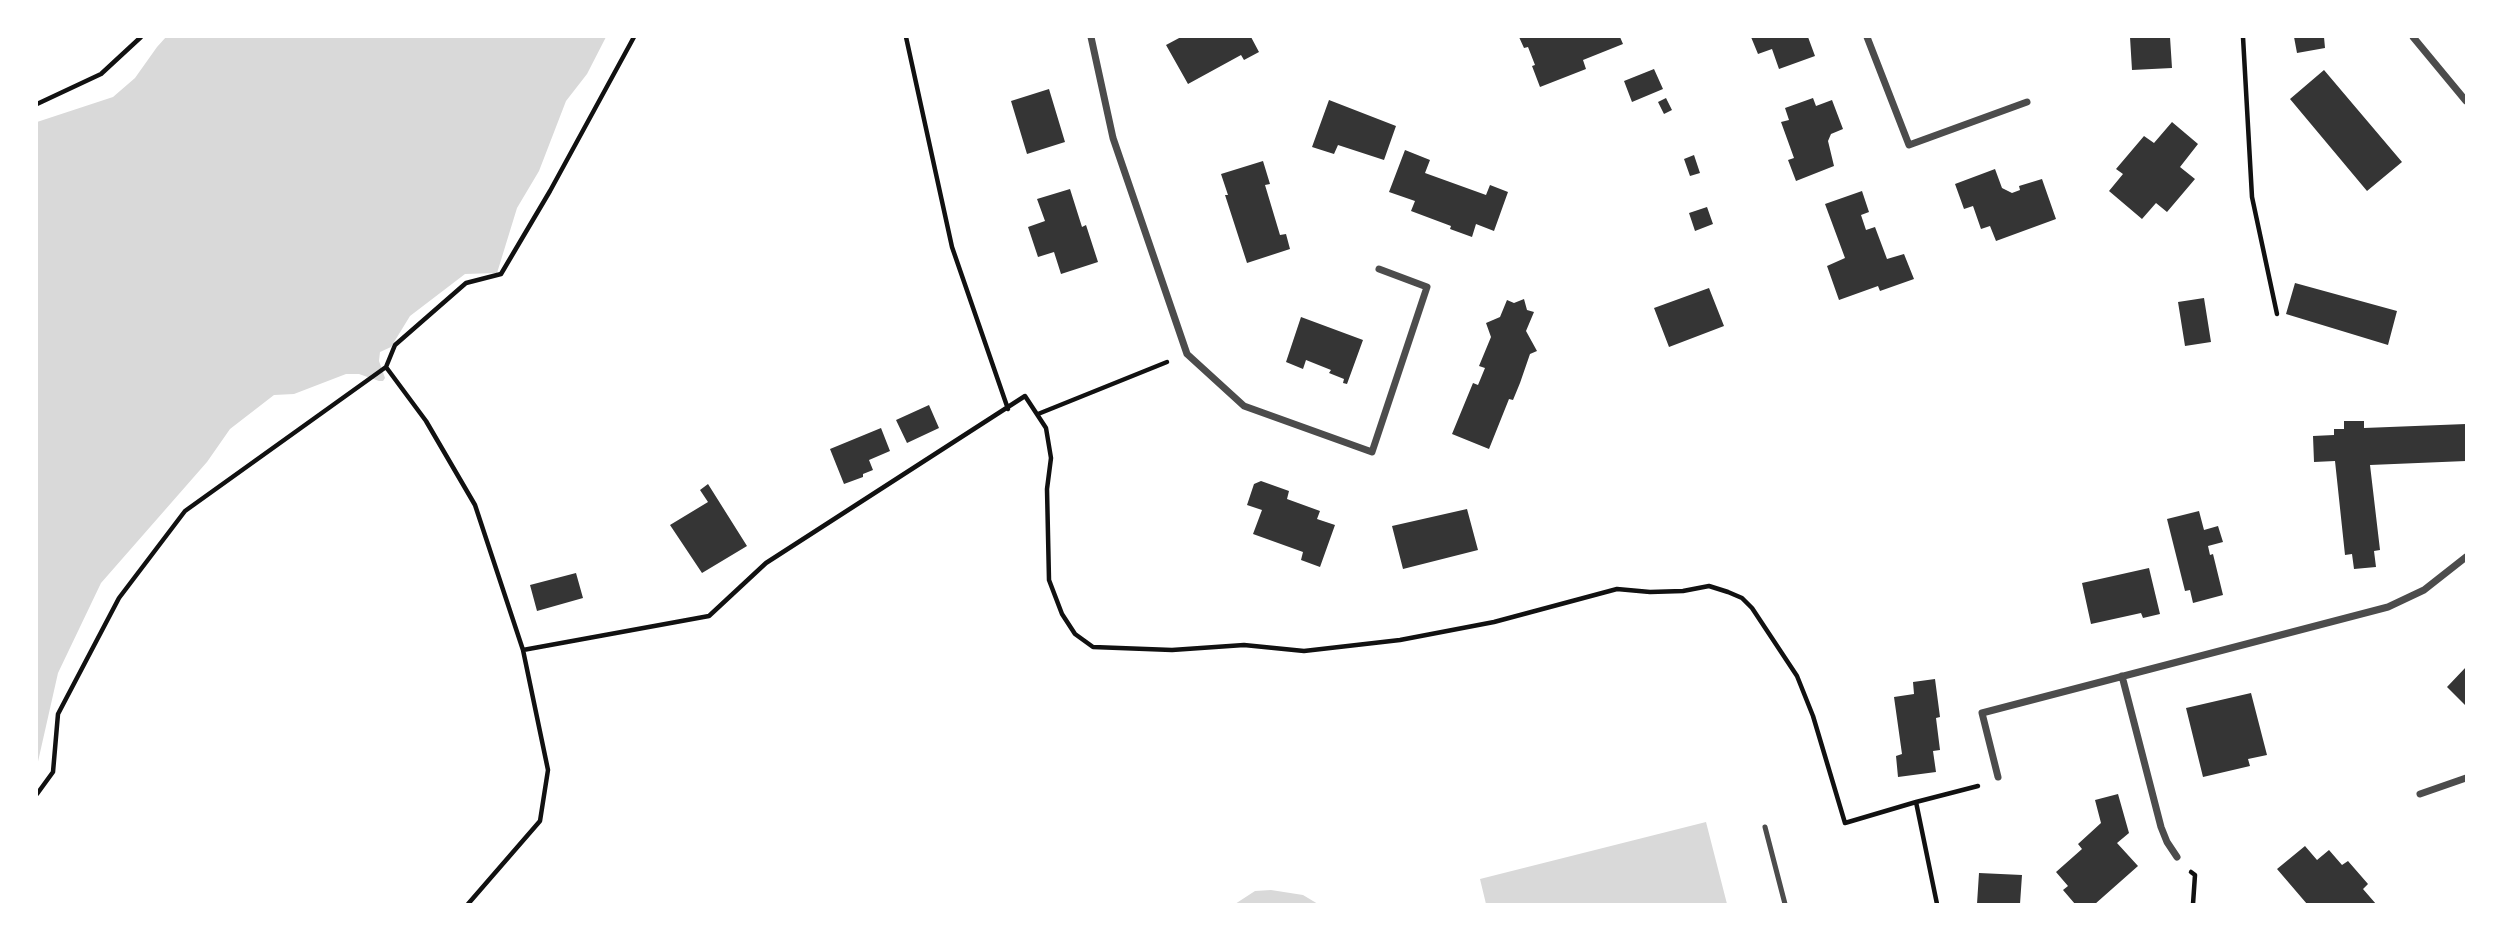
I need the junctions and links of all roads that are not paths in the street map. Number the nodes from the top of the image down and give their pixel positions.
1 (1091, 37) edge
2 (1867, 37) edge
3 (2413, 37) edge
4 (2466, 101) edge
5 (2027, 102) dead end
6 (1379, 269) dead end
7 (2466, 556) edge
8 (2122, 676) junction
9 (1998, 778) road end
10 (2466, 778) edge
11 (2420, 794) dead end
12 (1765, 827) dead end
13 (2177, 857) road end
14 (1785, 904) edge

1 - 6 street
2 - 5 street
3 - 4 street
7 - 8 street
8 - 9 street
8 - 13 street
10 - 11 street
12 - 14 lane

